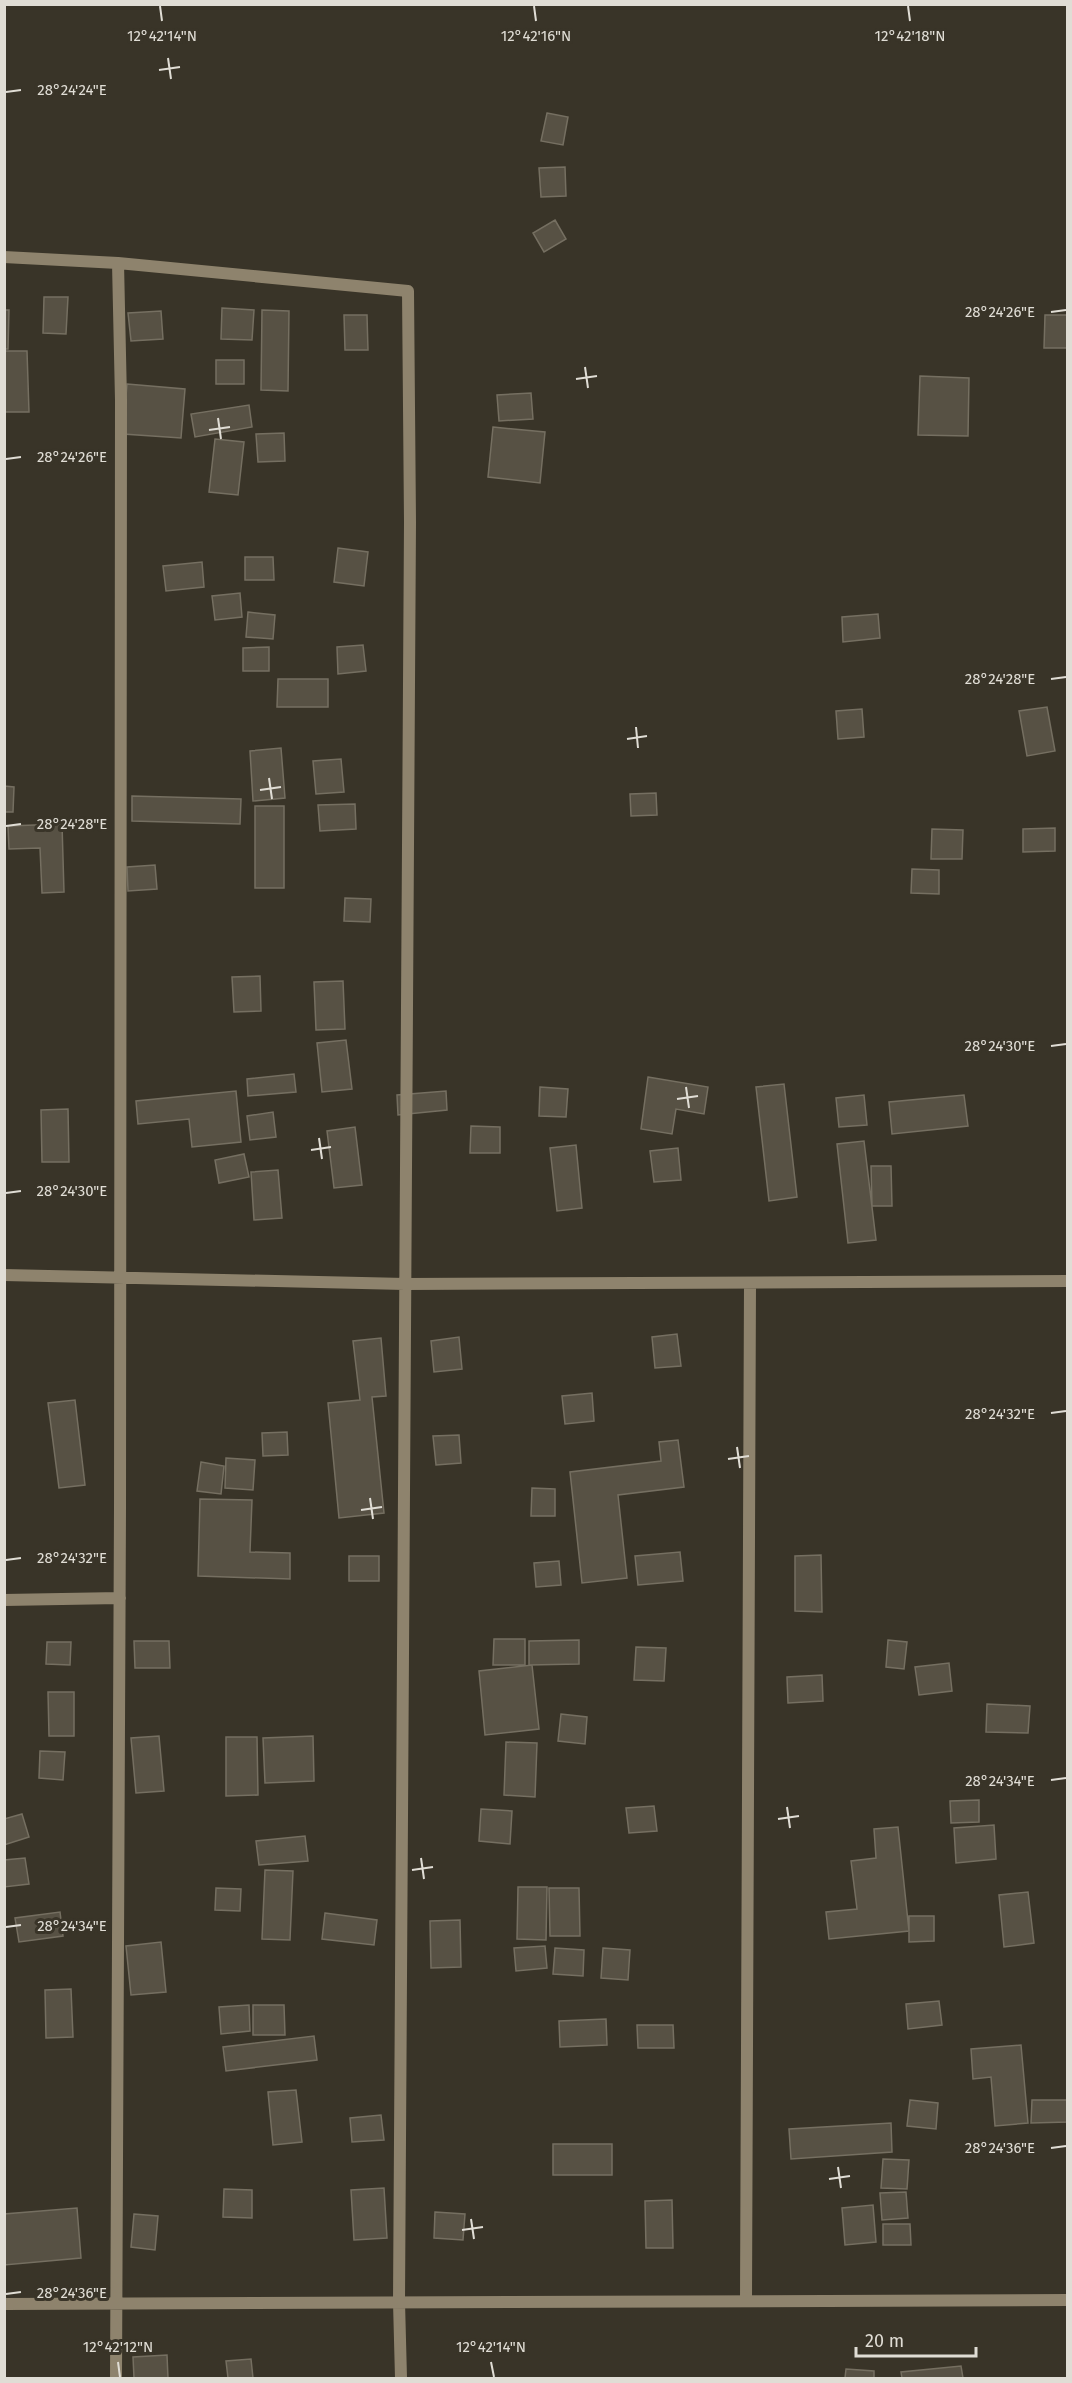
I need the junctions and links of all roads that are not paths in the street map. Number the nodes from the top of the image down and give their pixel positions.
1 (4, 257) edge
2 (118, 263) junction
3 (4, 1275) edge
4 (120, 1278) junction
5 (1068, 1281) edge
6 (750, 1282) junction
7 (405, 1284) junction
8 (120, 1598) junction
9 (4, 1600) edge
10 (1068, 2300) edge
11 (746, 2301) junction
12 (399, 2302) junction
13 (116, 2303) junction
14 (4, 2304) edge
15 (116, 2379) edge
16 (401, 2379) edge

1 - 2 street
2 - 4 street
2 - 7 street
3 - 4 street
4 - 7 street
4 - 8 street
5 - 6 street
6 - 7 street
6 - 11 street
7 - 12 street
8 - 9 street
8 - 13 street
10 - 11 street
11 - 12 street
12 - 13 street
12 - 16 street
13 - 14 street
13 - 15 street

